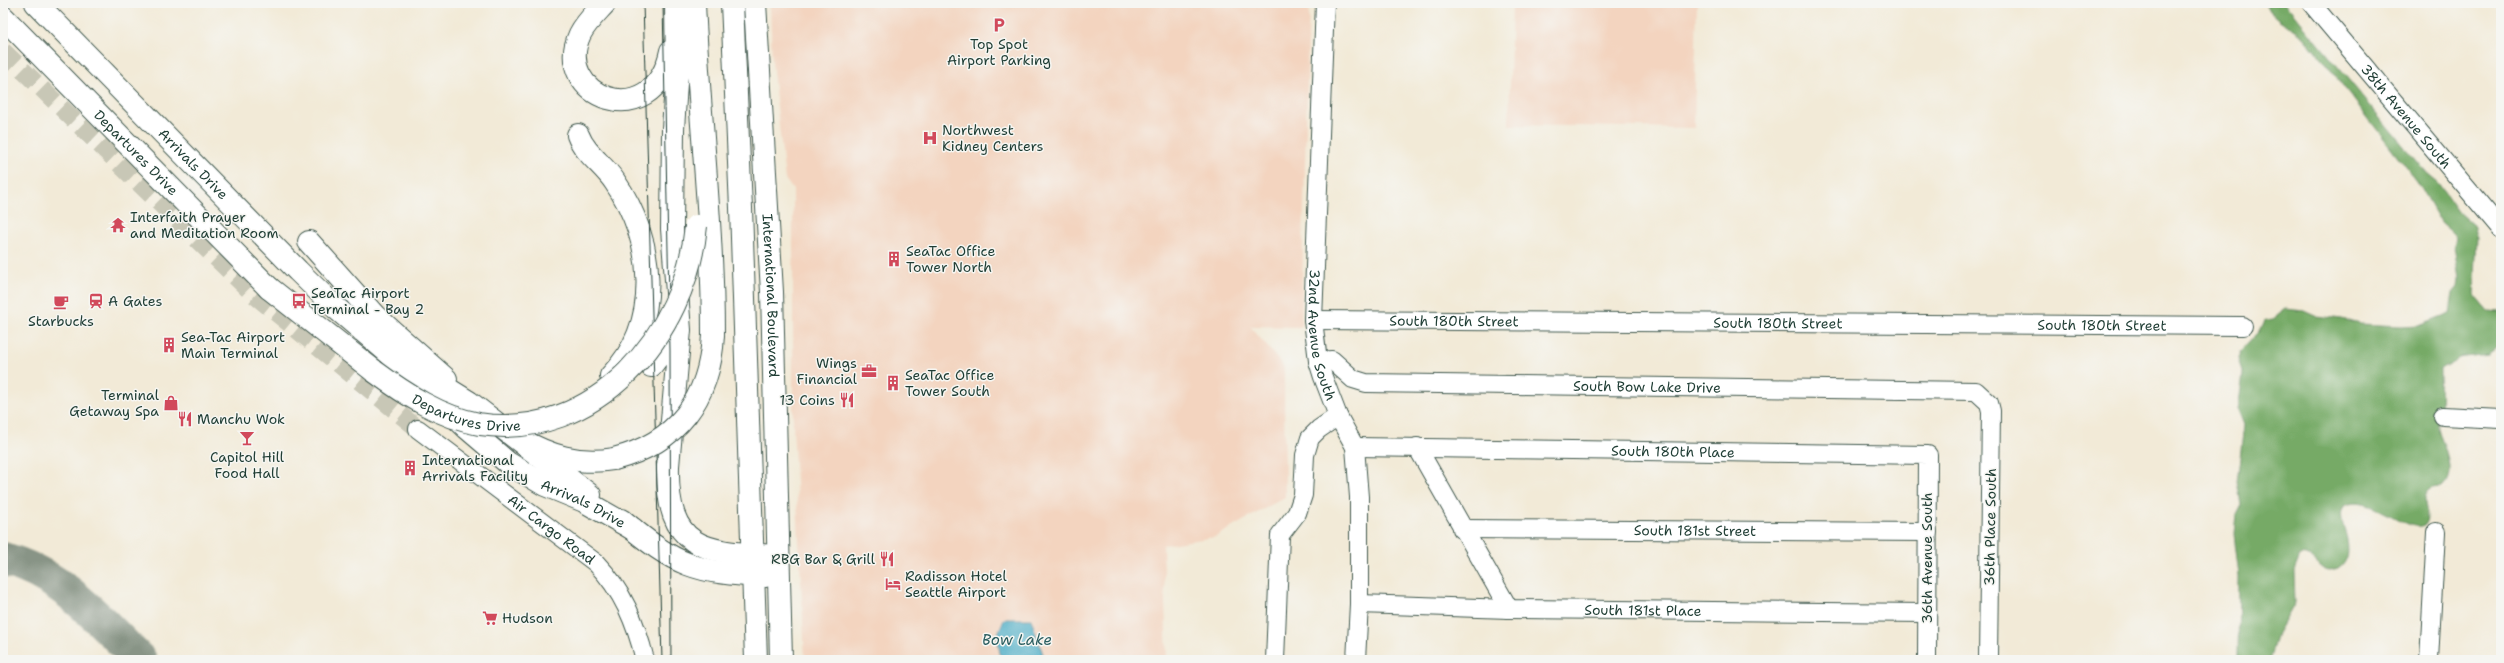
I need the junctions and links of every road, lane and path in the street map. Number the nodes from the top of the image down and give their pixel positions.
1 (36, 3) edge
2 (605, 3) edge
3 (676, 3) edge
4 (694, 3) edge
5 (732, 3) edge
6 (755, 3) edge
7 (1325, 3) edge
8 (2311, 3) edge
9 (3, 17) edge
10 (676, 26) junction
11 (698, 91) junction
12 (578, 135) dead end
13 (2501, 229) edge
14 (308, 242) dead end
15 (679, 317) junction
16 (1313, 320) junction
17 (2243, 326) dead end
18 (389, 352) junction
19 (1318, 361) junction
20 (651, 366) dead end
21 (1983, 396) joint
22 (469, 402) junction
23 (567, 412) junction
24 (1338, 416) junction
25 (2443, 416) dead end
26 (2501, 420) edge
27 (418, 429) tunnel mouth
28 (518, 438) junction
29 (1355, 447) junction
30 (1417, 447) junction
31 (1928, 455) joint
32 (1462, 528) junction
33 (632, 529) junction
34 (1928, 532) junction
35 (2436, 532) dead end
36 (751, 565) junction
37 (778, 566) junction
38 (1359, 604) junction
39 (1509, 609) junction
40 (1927, 613) junction
41 (645, 660) edge
42 (756, 660) edge
43 (781, 660) edge
44 (1275, 660) edge
45 (1356, 660) edge
46 (1927, 660) edge
47 (1988, 660) edge
48 (2429, 660) edge

1 - 18 main road, Arrivals Drive
2 - 10 main road
3 - 10 main road
4 - 11 main road
5 - 36 main road, International Boulevard
6 - 37 main road, International Boulevard
7 - 16 street, 32nd Avenue South
8 - 13 street, 38th Avenue South
9 - 23 main road, Departures Drive, bridge
10 - 15 main road
11 - 23 main road, bridge
11 - 28 main road, bridge
12 - 23 main road, bridge
14 - 22 main road
15 - 20 main road
15 - 36 main road
16 - 17 street, South 180th Street
16 - 19 street, 32nd Avenue South
18 - 22 main road, Arrivals Drive
18 - 33 main road, Arrivals Drive
19 - 21 street, South Bow Lake Drive
19 - 24 street, 32nd Avenue South
21 - 47 street, 36th Place South
22 - 28 main road, Arrivals Drive
24 - 29 street, 32nd Avenue South
24 - 44 street
25 - 26 street
27 - 41 street, Air Cargo Road
28 - 33 main road, Arrivals Drive
29 - 30 street, South 180th Place
29 - 38 street, 32nd Avenue South
30 - 31 street, South 180th Place
30 - 32 street
31 - 34 street, 36th Avenue South
32 - 34 street, South 181st Street
32 - 39 street
33 - 36 main road, Arrivals Drive
34 - 40 street, 36th Avenue South
35 - 48 street
36 - 37 main road
36 - 42 main road, International Boulevard
37 - 43 main road, International Boulevard
38 - 39 street, South 181st Place
38 - 45 street, 32nd Avenue South
39 - 40 street, South 181st Place
40 - 46 street, 36th Avenue South

